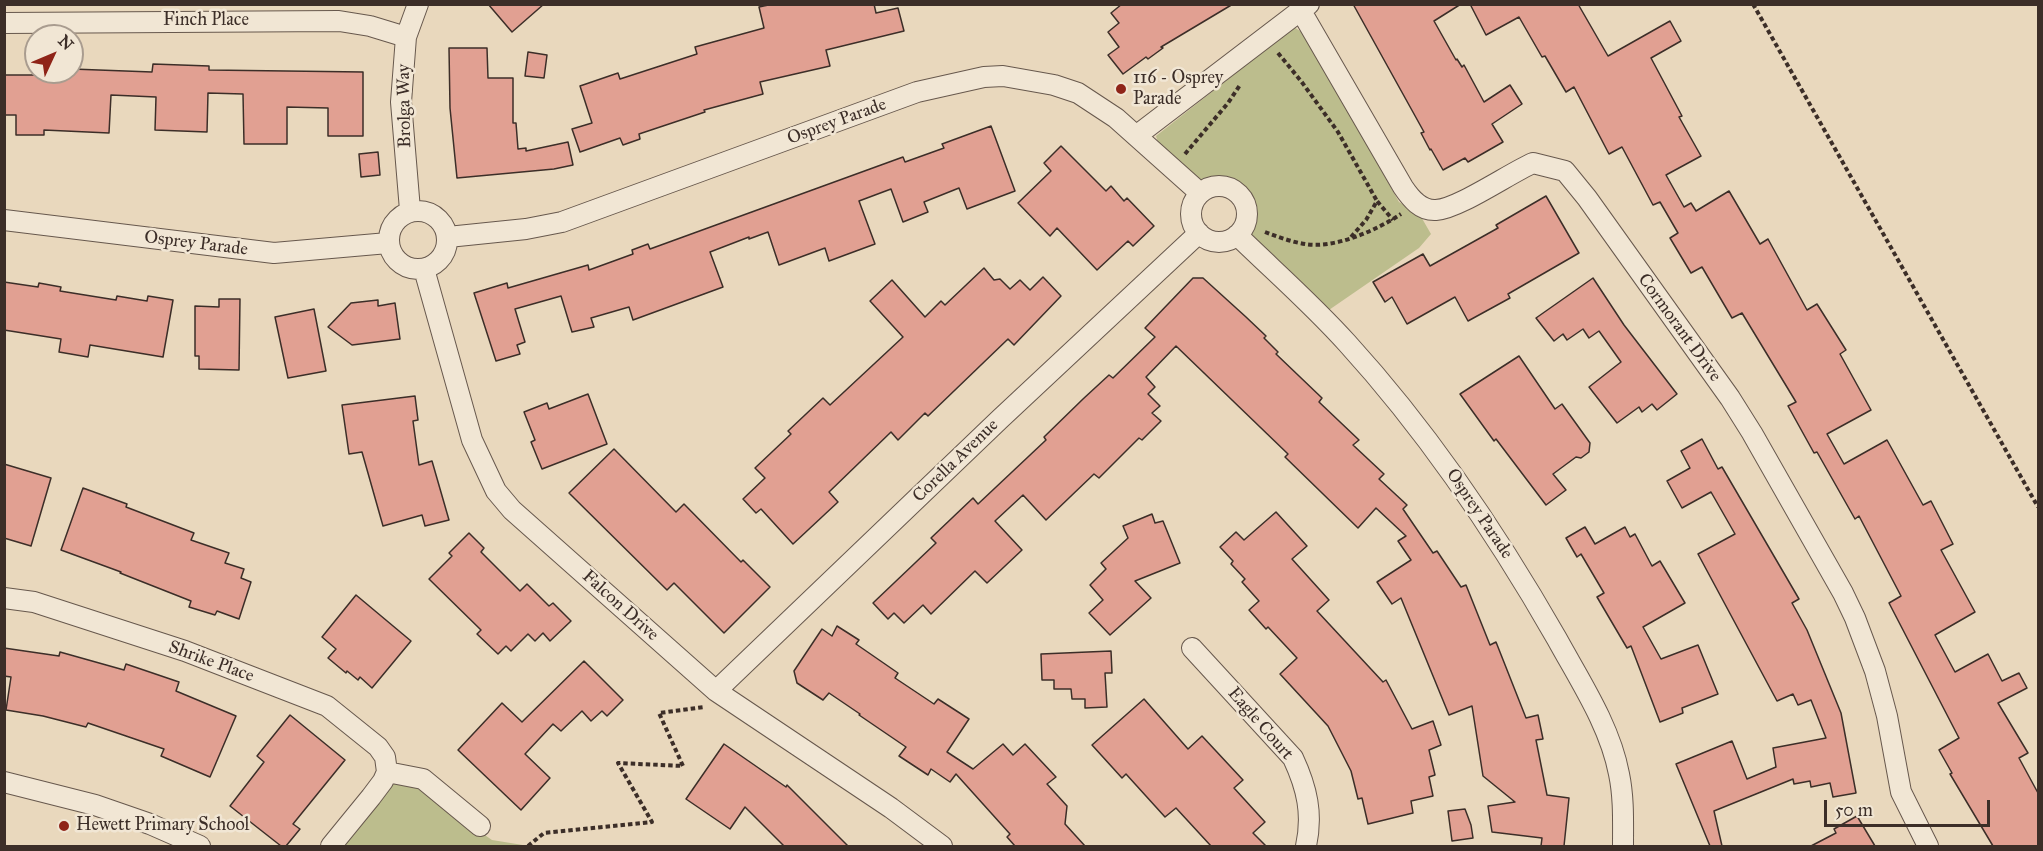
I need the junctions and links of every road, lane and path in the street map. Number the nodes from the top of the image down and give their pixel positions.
1 (418, 4) edge
2 (1753, 4) edge
3 (1305, 8) edge
4 (4, 23) edge
5 (405, 37) junction
6 (1274, 49) dead end
7 (1242, 81) dead end
8 (1136, 136) junction
9 (1185, 154) dead end
10 (1200, 193) junction
11 (1377, 201) junction
12 (411, 210) junction
13 (1405, 211) dead end
14 (4, 220) edge
15 (1393, 220) junction
16 (1265, 232) dead end
17 (1199, 233) junction
18 (1237, 235) junction
19 (448, 237) junction
20 (1351, 238) junction
21 (388, 243) junction
22 (424, 269) junction
23 (2038, 507) edge
24 (4, 598) edge
25 (1192, 648) dead end
26 (715, 698) junction
27 (387, 772) junction
28 (4, 782) edge
29 (480, 826) dead end
30 (200, 846) edge
31 (331, 846) edge
32 (528, 846) edge
33 (942, 846) edge
34 (1306, 846) edge
35 (1623, 846) edge
36 (1928, 846) edge

1 - 5 street, Brolga Way
2 - 23 path
3 - 8 street
3 - 36 street, Cormorant Drive
4 - 5 street, Finch Place
5 - 12 street, Brolga Way
6 - 11 path
7 - 9 path
8 - 10 street, Osprey Parade
8 - 19 street, Osprey Parade
10 - 17 street
10 - 18 street
11 - 15 path
11 - 20 path
12 - 19 street
12 - 21 street
13 - 15 path
14 - 21 street, Osprey Parade
15 - 20 path
16 - 20 path
17 - 18 street
17 - 26 street, Corella Avenue
18 - 35 street, Osprey Parade
19 - 22 street
21 - 22 street
22 - 26 street, Falcon Drive
24 - 27 street, Shrike Place
25 - 34 street, Eagle Court
26 - 32 path
26 - 33 street, Falcon Drive
27 - 29 street
27 - 31 street
28 - 30 street

